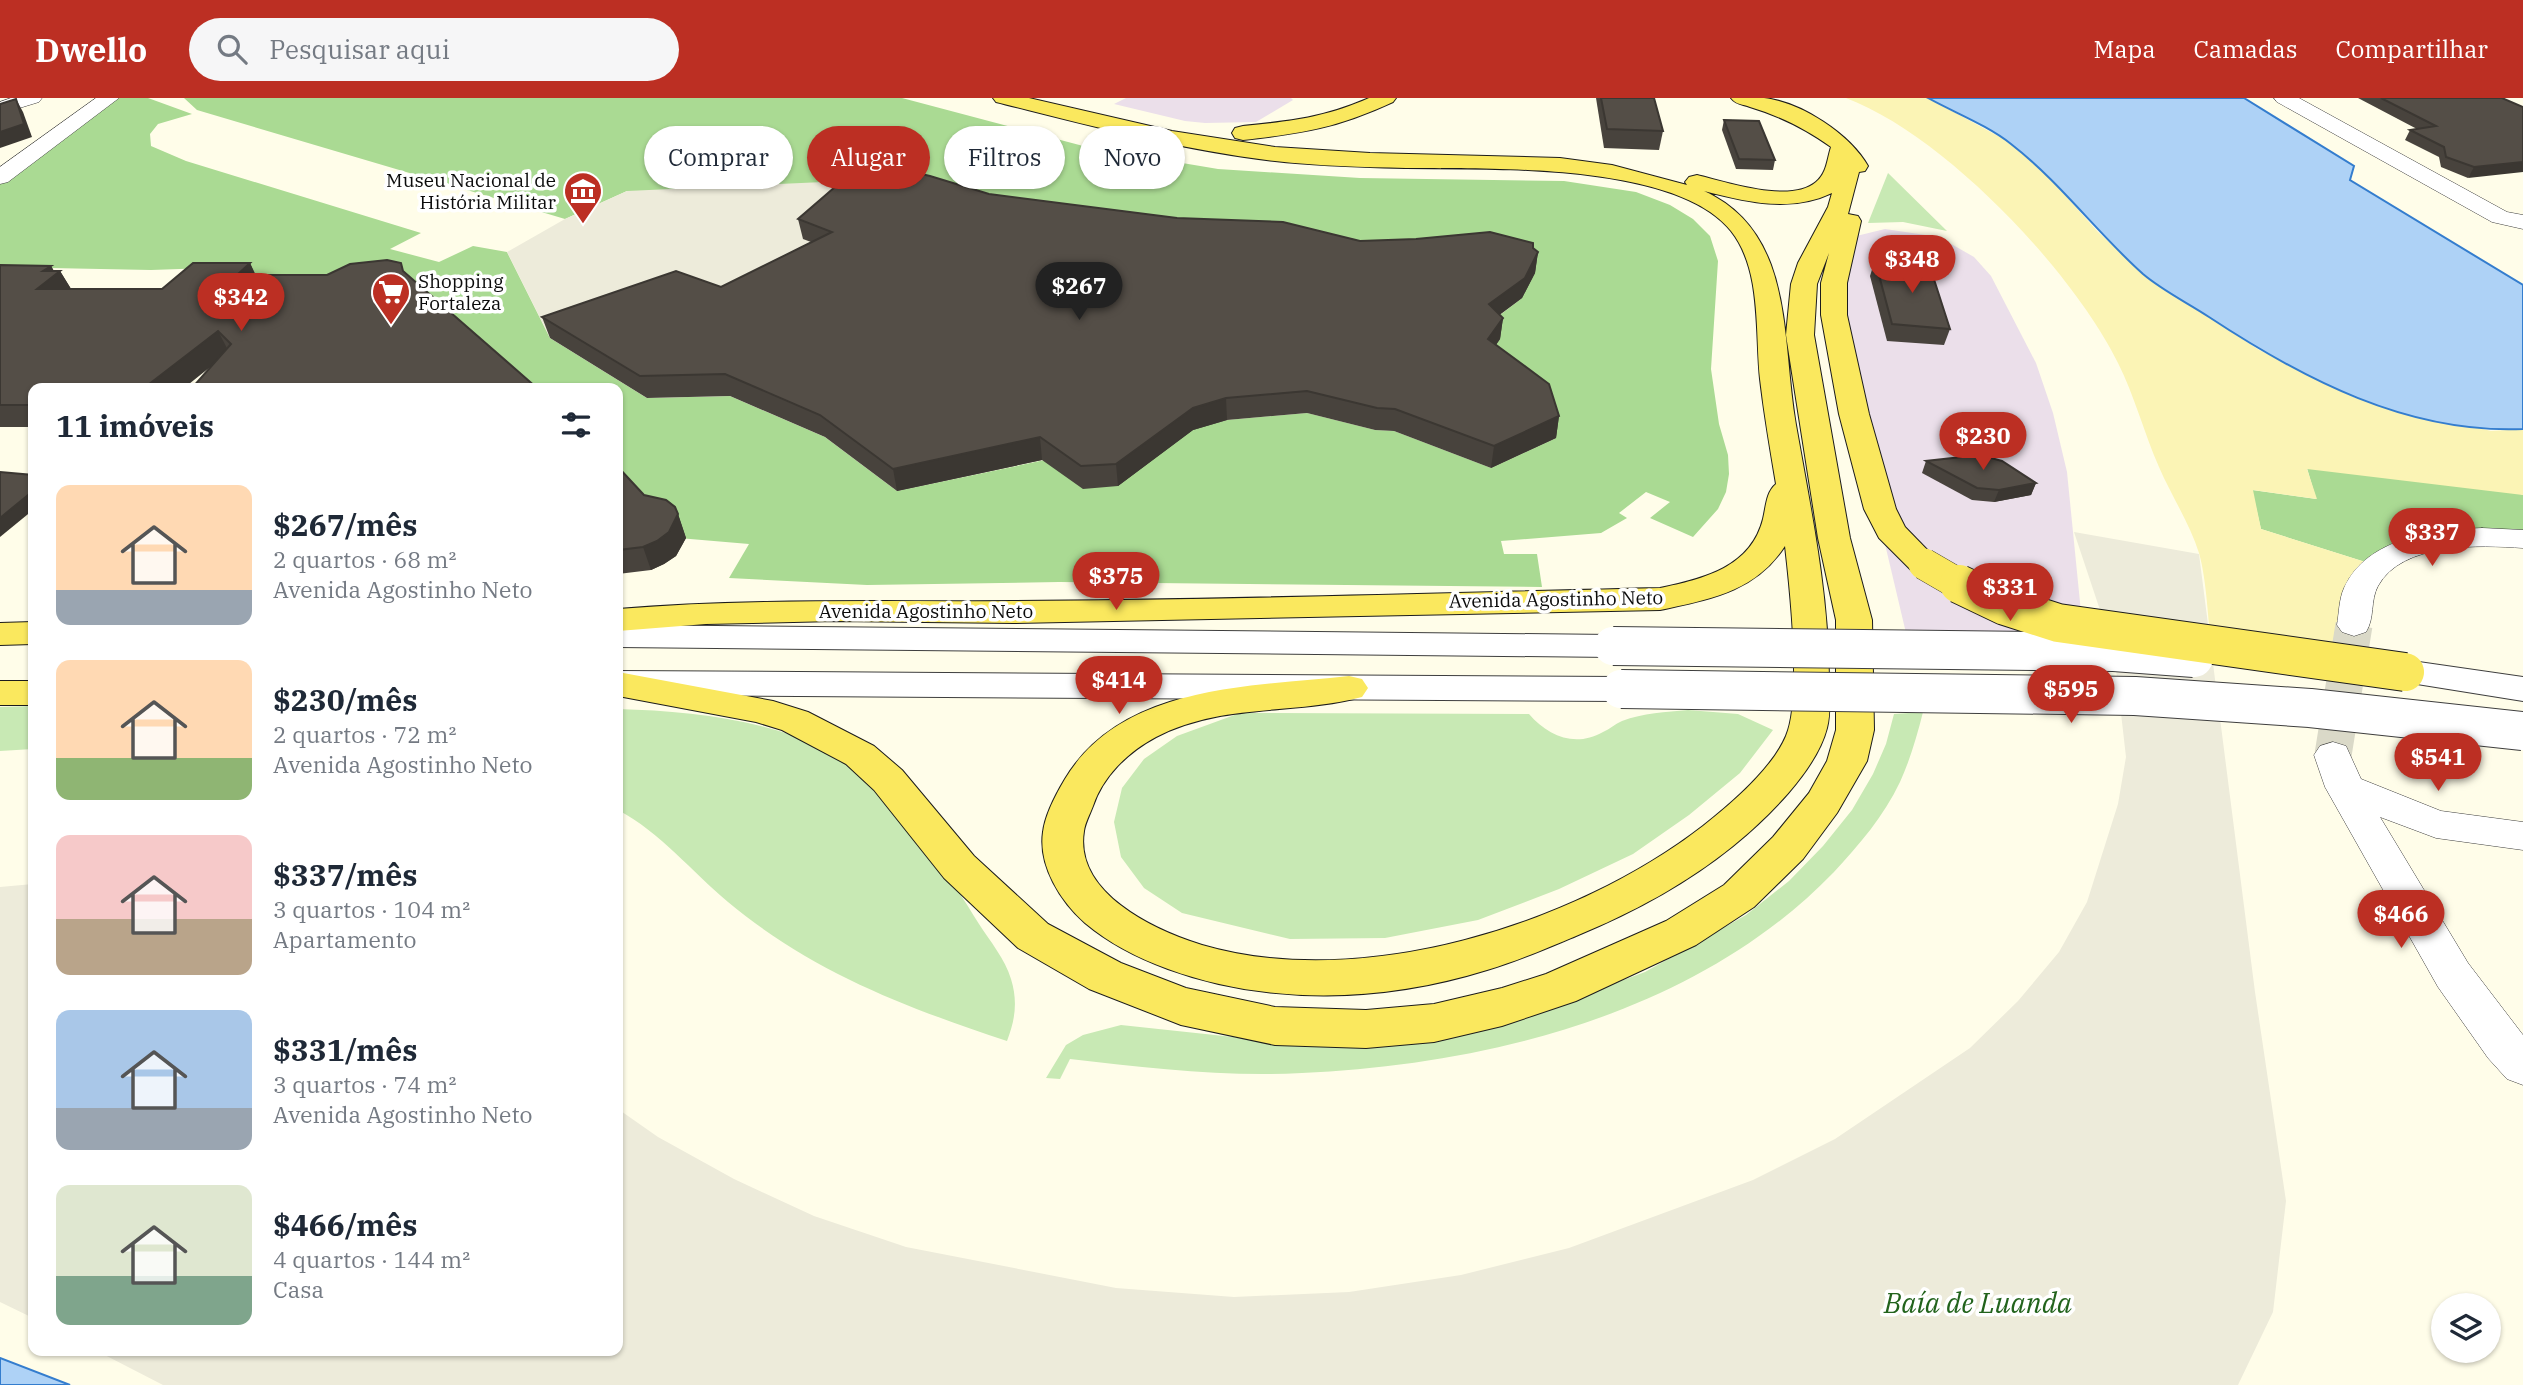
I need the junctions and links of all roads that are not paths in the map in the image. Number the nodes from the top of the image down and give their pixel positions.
1 (32, 98) edge
2 (110, 98) edge
3 (1003, 98) edge
4 (1052, 98) edge
5 (1388, 98) edge
6 (1741, 98) edge
7 (2284, 98) edge
8 (0, 108) edge
9 (1842, 147) junction
10 (1551, 162) junction
11 (1604, 169) junction
12 (0, 177) edge
13 (2523, 222) edge
14 (1788, 472) junction
15 (2523, 539) edge
16 (623, 620) edge
17 (2354, 625) tunnel mouth
18 (28, 633) edge
19 (0, 634) edge
20 (623, 636) edge
21 (2405, 671) junction
22 (623, 684) edge
23 (623, 685) edge
24 (1349, 688) junction
25 (2523, 690) edge
26 (0, 693) edge
27 (28, 693) edge
28 (2523, 732) edge
29 (2523, 836) edge
30 (2523, 1066) edge

1 - 8 street
2 - 12 street
3 - 10 main road, Avenida Agostinho Neto
4 - 5 main road
5 - 10 main road
6 - 9 main road
7 - 13 street
9 - 11 main road
9 - 21 main road, bridge
9 - 23 main road
10 - 11 main road, Avenida Agostinho Neto
11 - 14 main road, Avenida Agostinho Neto
14 - 16 main road, Avenida Agostinho Neto
14 - 24 main road
15 - 17 street
18 - 19 main road
20 - 21 street, bridge
21 - 25 street
22 - 24 street
24 - 28 street, bridge
26 - 27 main road
29 - 30 street

